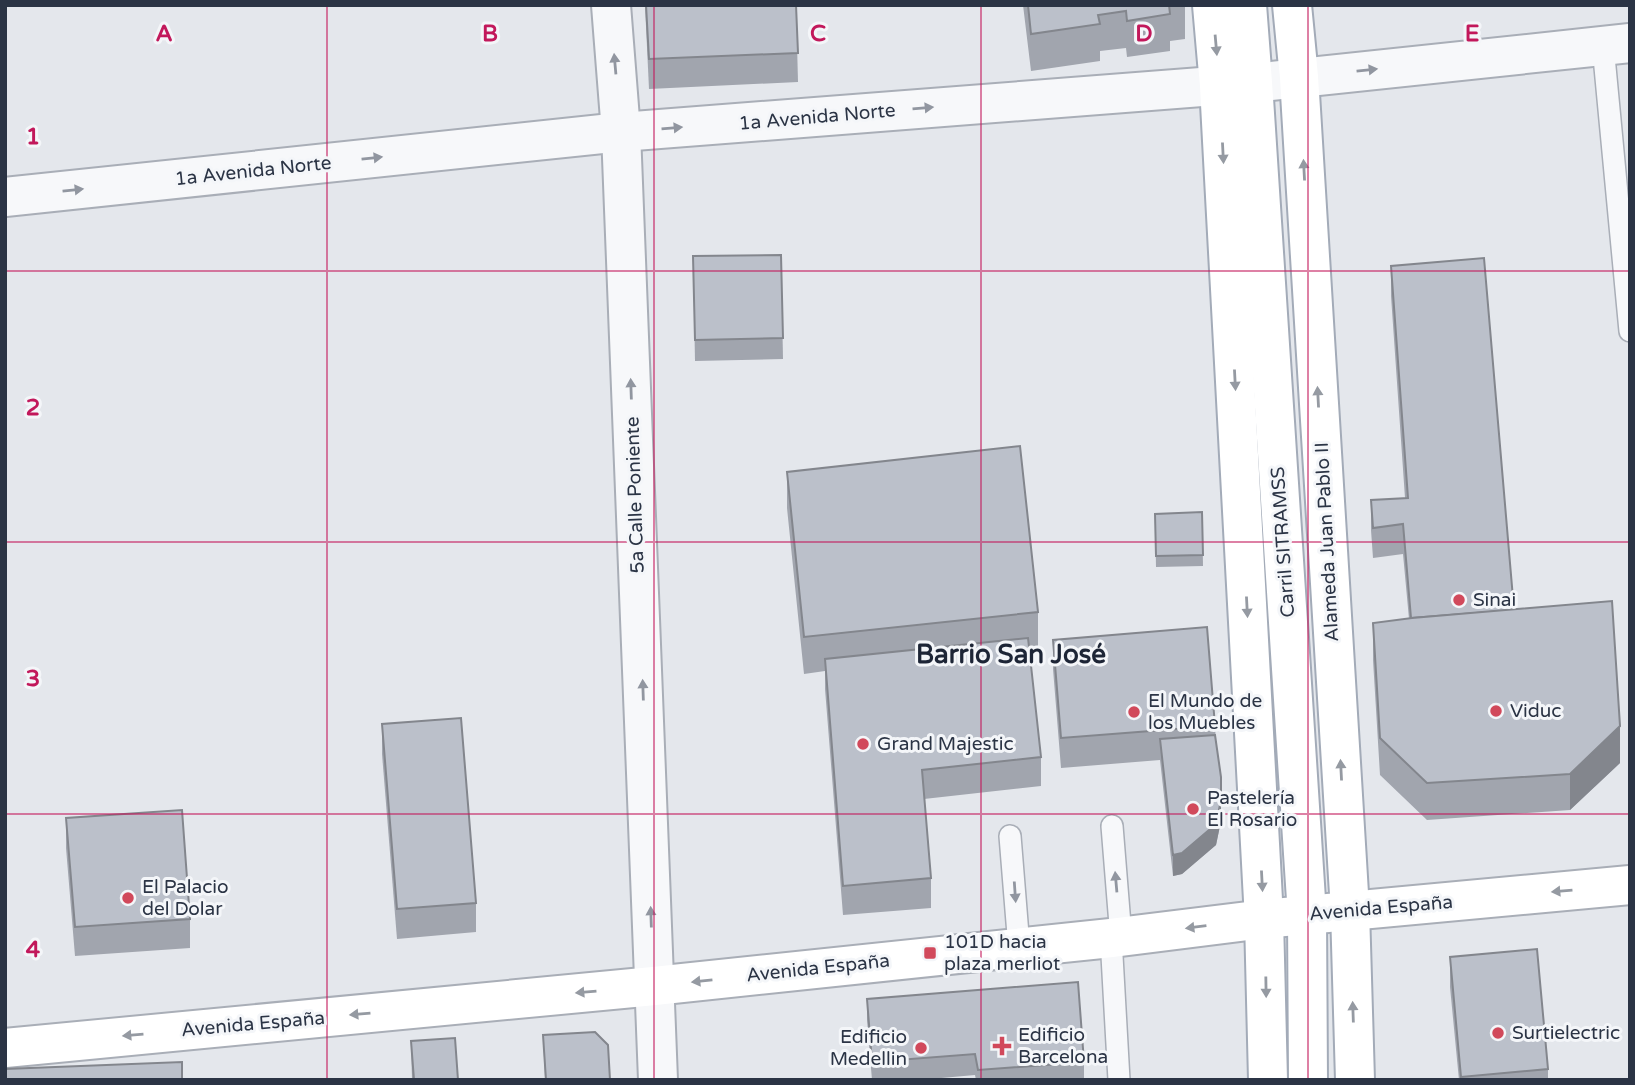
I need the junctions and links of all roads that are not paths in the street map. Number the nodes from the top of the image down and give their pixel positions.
1 (611, 5) edge
2 (1212, 5) edge
3 (1247, 5) edge
4 (1293, 5) edge
5 (1617, 45) edge
6 (1299, 77) junction
7 (1236, 84) junction
8 (621, 132) junction
9 (5, 197) edge
10 (1630, 331) edge
11 (1112, 827) dead end
12 (1010, 836) dead end
13 (1630, 885) edge
14 (1350, 910) junction
15 (1307, 915) junction
16 (1264, 919) junction
17 (1116, 937) junction
18 (1019, 947) junction
19 (654, 986) junction
20 (5, 1048) edge
21 (658, 1080) edge
22 (1119, 1080) edge
23 (1268, 1080) edge
24 (1308, 1080) edge
25 (1355, 1080) edge

8 -> 1 street, 5a Calle Poniente
2 -> 7 main road
3 - 7 main road, Carril SITRAMSS
4 - 6 main road, Alameda Juan Pablo II
6 -> 5 street, 1a Avenida Norte
5 - 10 lane
6 - 7 street, 1a Avenida Norte
14 -> 6 main road, Alameda Juan Pablo II
8 -> 7 street, 1a Avenida Norte
7 - 15 main road, Carril SITRAMSS
7 -> 16 main road
9 -> 8 street, 1a Avenida Norte
19 -> 8 street, 5a Calle Poniente
17 -> 11 lane
12 -> 18 lane
13 -> 14 main road, Avenida España
14 - 15 main road, Avenida España
25 -> 14 main road, Alameda Juan Pablo II
15 - 16 main road, Avenida España
15 - 24 main road, Carril SITRAMSS
16 -> 17 main road, Avenida España
16 -> 23 main road
17 - 18 main road, Avenida España
17 - 22 lane
18 -> 19 main road, Avenida España
19 -> 20 main road, Avenida España
19 - 21 street, 5a Calle Poniente

